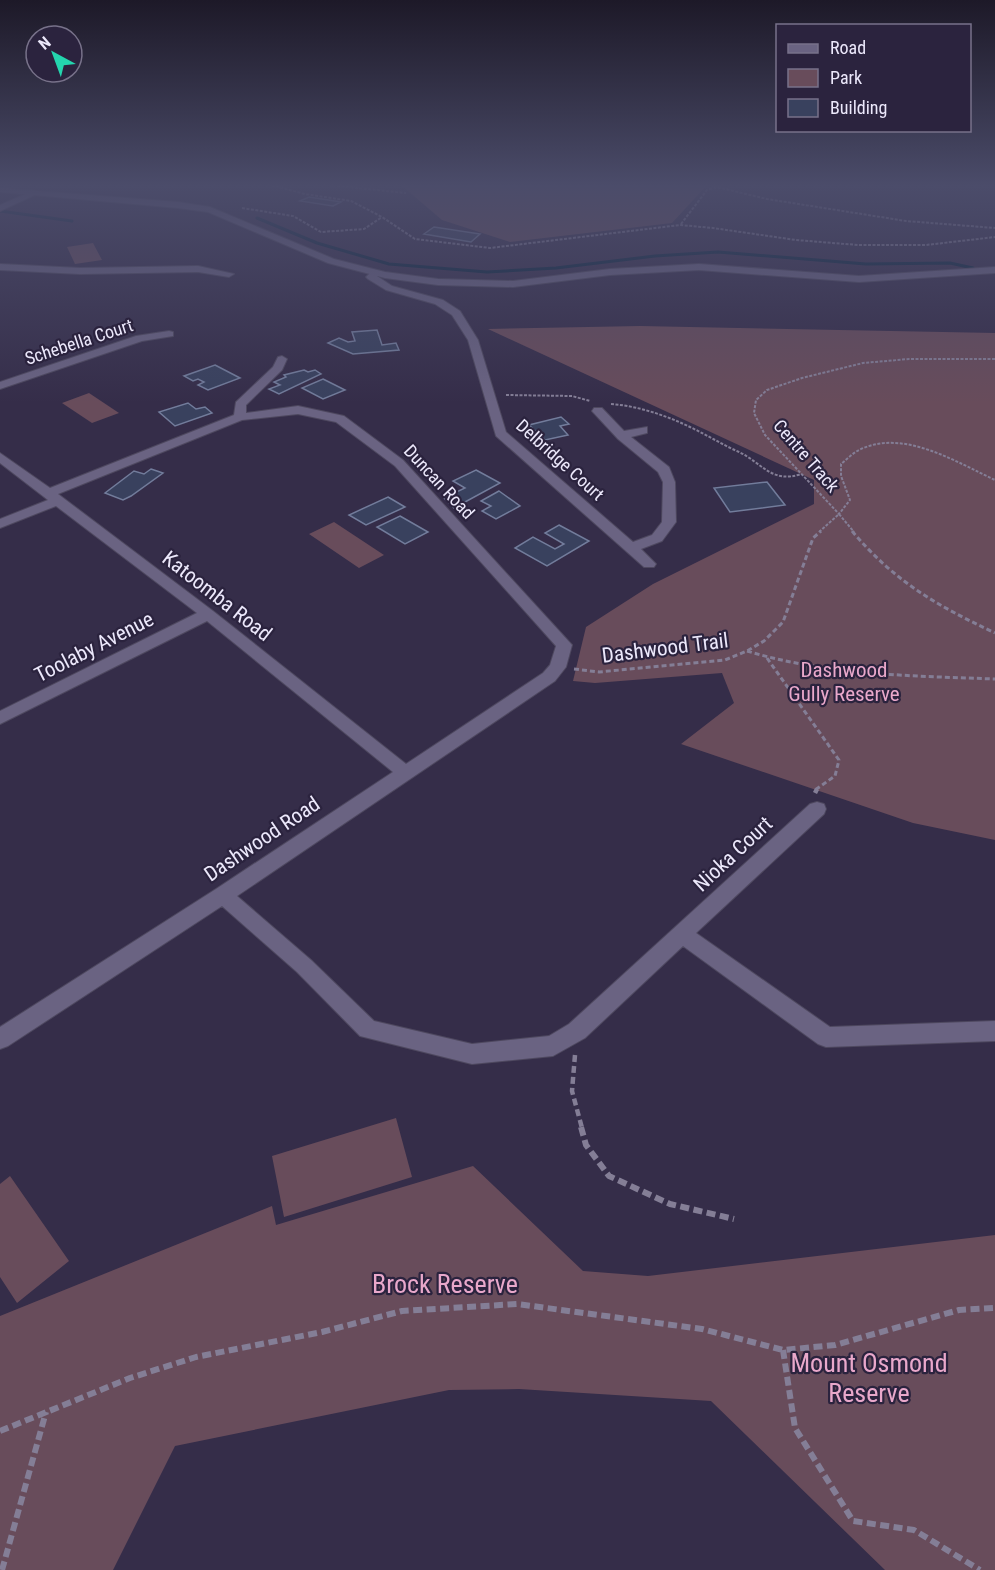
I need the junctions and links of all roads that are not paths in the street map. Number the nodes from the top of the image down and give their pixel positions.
1 (325, 257) edge
2 (0, 267) edge
3 (995, 270) edge
4 (375, 273) junction
5 (229, 274) dead end
6 (169, 334) dead end
7 (282, 359) dead end
8 (0, 386) edge
9 (598, 411) dead end
10 (240, 417) junction
11 (643, 430) dead end
12 (622, 436) junction
13 (0, 457) edge
14 (54, 497) junction
15 (0, 524) edge
16 (631, 548) junction
17 (649, 564) dead end
18 (208, 614) junction
19 (554, 672) joint
20 (0, 718) edge
21 (406, 772) junction
22 (817, 809) dead end
23 (223, 895) junction
24 (682, 934) junction
25 (995, 1031) edge
26 (0, 1039) edge

1 - 4 street
2 - 5 street
3 - 4 street
4 - 16 street, Delbridge Court
6 - 8 street, Schebella Court
7 - 10 street
9 - 12 street
10 - 14 street, Duncan Road
10 - 19 street, Duncan Road
11 - 12 street
12 - 16 street
13 - 14 street, Katoomba Road
14 - 15 street, Duncan Road
14 - 18 street, Katoomba Road
16 - 17 street, Delbridge Court
18 - 20 street, Toolaby Avenue
18 - 21 street, Katoomba Road
19 - 21 street, Dashwood Road
21 - 23 street, Dashwood Road
22 - 24 street, Nioka Court
23 - 24 street, Nioka Court
23 - 26 street, Dashwood Road
24 - 25 street

